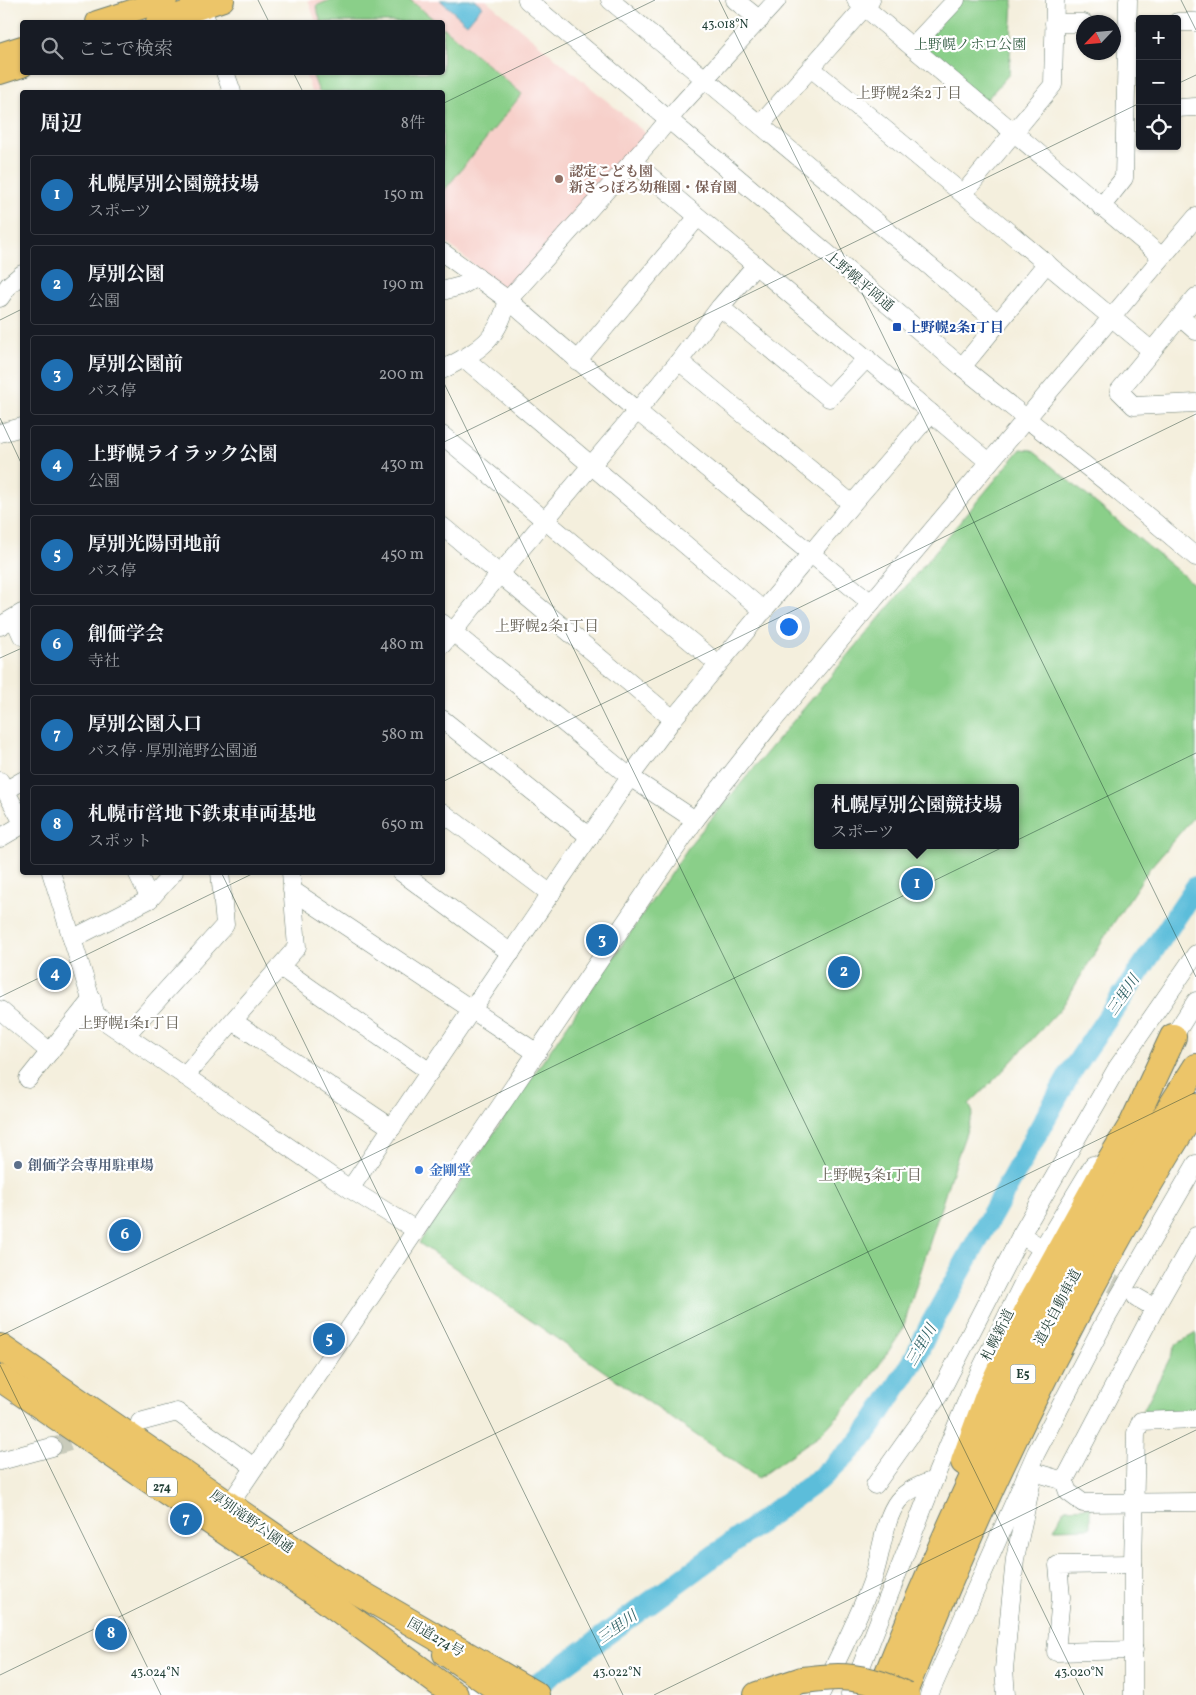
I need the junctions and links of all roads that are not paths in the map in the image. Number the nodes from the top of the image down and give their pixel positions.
1 (166, 0) edge
2 (223, 0) edge
3 (527, 0) edge
4 (610, 0) edge
5 (735, 0) edge
6 (777, 0) edge
7 (956, 0) edge
8 (1055, 0) edge
9 (1128, 0) edge
10 (864, 2) edge
11 (203, 10) edge
12 (103, 20) edge
13 (165, 20) edge
14 (760, 20) junction
15 (1127, 22) edge
16 (1181, 22) edge
17 (1196, 22) edge
18 (1054, 23) junction
19 (1076, 23) edge
20 (912, 47) junction
21 (20, 48) edge
22 (0, 54) edge
23 (20, 67) edge
24 (811, 68) junction
25 (0, 74) edge
26 (225, 75) edge
27 (706, 78) junction
28 (231, 90) edge
29 (1181, 108) edge
30 (1196, 108) edge
31 (1133, 109) edge
32 (668, 120) junction
33 (760, 125) junction
34 (1013, 133) junction
35 (632, 161) junction
36 (963, 194) junction
37 (1101, 207) junction
38 (1196, 217) edge
39 (697, 218) junction
40 (445, 254) edge
41 (1162, 258) junction
42 (1047, 264) junction
43 (756, 265) junction
44 (20, 276) edge
45 (477, 277) junction
46 (445, 290) edge
47 (1196, 297) edge
48 (0, 298) edge
49 (508, 300) junction
50 (720, 307) junction
51 (1180, 317) junction
52 (1112, 318) junction
53 (998, 323) junction
54 (1196, 331) edge
55 (1152, 351) junction
56 (464, 358) junction
57 (867, 358) junction
58 (578, 361) junction
59 (679, 361) junction
60 (962, 367) junction
61 (445, 368) edge
62 (1196, 403) edge
63 (637, 411) junction
64 (931, 413) junction
65 (1026, 417) junction
66 (20, 428) edge
67 (0, 433) edge
68 (445, 438) edge
69 (989, 462) junction
70 (592, 465) junction
71 (852, 504) junction
72 (545, 522) junction
73 (445, 529) edge
74 (810, 554) junction
75 (1196, 557) edge
76 (499, 575) junction
77 (871, 603) junction
78 (764, 611) junction
79 (12, 619) edge
80 (20, 633) edge
81 (446, 633) edge
82 (718, 664) junction
83 (673, 719) junction
84 (445, 721) edge
85 (630, 777) junction
86 (20, 782) edge
87 (3, 786) edge
88 (445, 814) edge
89 (20, 817) edge
90 (695, 820) junction
91 (20, 826) edge
92 (590, 837) junction
93 (0, 838) edge
94 (52, 875) edge
95 (139, 875) edge
96 (171, 875) edge
97 (220, 875) edge
98 (291, 875) edge
99 (406, 875) edge
100 (292, 890) junction
101 (551, 894) junction
102 (150, 899) junction
103 (72, 939) junction
104 (511, 953) junction
105 (1196, 954) edge
106 (280, 967) junction
107 (92, 1000) junction
108 (1196, 1001) edge
109 (0, 1010) edge
110 (472, 1010) junction
111 (233, 1021) junction
112 (126, 1035) junction
113 (1173, 1037) junction
114 (50, 1052) junction
115 (537, 1053) junction
116 (1196, 1067) edge
117 (430, 1072) junction
118 (185, 1076) junction
119 (28, 1079) dead end
120 (1196, 1107) edge
121 (392, 1128) junction
122 (1196, 1164) edge
123 (350, 1189) junction
124 (416, 1230) junction
125 (1021, 1235) junction
126 (1196, 1236) edge
127 (1037, 1245) dead end
128 (1136, 1296) tunnel mouth
129 (1155, 1308) junction
130 (0, 1347) edge
131 (0, 1378) edge
132 (1196, 1420) edge
133 (140, 1422) dead end
134 (52, 1447) tunnel mouth
135 (1036, 1453) junction
136 (0, 1462) edge
137 (254, 1467) junction
138 (1034, 1472) junction
139 (934, 1480) junction
140 (1064, 1481) junction
141 (875, 1485) dead end
142 (1135, 1502) junction
143 (1196, 1502) edge
144 (229, 1504) junction
145 (1133, 1564) junction
146 (330, 1588) junction
147 (916, 1602) junction
148 (1134, 1650) junction
149 (449, 1672) edge
150 (811, 1688) edge
151 (477, 1695) edge
152 (503, 1695) edge
153 (536, 1695) edge
154 (757, 1695) edge
155 (850, 1695) edge
156 (878, 1695) edge
157 (904, 1695) edge
158 (929, 1695) edge
159 (1006, 1695) edge
160 (1133, 1695) edge

1 - 12 main road
2 - 11 main road
3 - 32 street, 上野幌平岡通
4 - 27 street
5 - 14 street
6 - 14 street
7 - 20 street
8 - 18 street
9 - 15 street
10 - 20 street
10 - 24 street
11 - 13 main road
14 - 27 street
15 - 31 street
16 - 17 street
18 - 19 street
18 - 34 street
20 - 34 street
21 - 22 main road
23 - 25 main road
24 - 33 street
24 - 36 street
26 - 28 street
27 - 32 street
27 - 33 street
29 - 30 street
31 - 37 street
32 - 35 street
32 - 60 street, 上野幌平岡通
33 - 53 street
34 - 36 street
34 - 37 street
35 - 39 street
35 - 49 street
36 - 42 street
37 - 41 street
38 - 41 street
39 - 43 street
39 - 58 street
40 - 45 street
41 - 52 street
42 - 52 street
42 - 53 street
43 - 50 street
43 - 57 street
44 - 48 street
45 - 46 street
45 - 49 street
47 - 51 street
49 - 56 street
49 - 58 street
50 - 57 street
50 - 59 street
51 - 54 street
51 - 55 street
52 - 55 street
52 - 65 street
53 - 60 street
55 - 62 street
56 - 61 street
56 - 70 street
57 - 64 street
58 - 63 street
59 - 63 street
59 - 71 street
60 - 65 street, 上野幌平岡通
63 - 70 street
63 - 74 street
64 - 69 street
64 - 71 street
65 - 69 street
65 - 75 street, 上野幌平岡通
66 - 67 street
68 - 72 street
69 - 77 street
70 - 72 street
70 - 78 street
71 - 74 street
72 - 76 street
72 - 82 street
73 - 76 street
74 - 77 street
74 - 78 street
76 - 81 street
76 - 83 street
77 - 90 street
78 - 82 street
79 - 80 street
81 - 85 street
82 - 83 street
83 - 85 street
84 - 92 street
85 - 90 street
85 - 92 street
86 - 87 street
87 - 89 street
88 - 101 street
90 - 115 street
91 - 93 street
92 - 101 street
94 - 103 street
95 - 102 street
96 - 102 street
97 - 112 street
98 - 100 street
99 - 104 street
100 - 106 street
100 - 110 street
101 - 104 street
102 - 103 street
103 - 107 street
104 - 110 street
105 - 125 street
106 - 111 street
106 - 117 street
107 - 112 street
107 - 114 street
108 - 113 street, 札幌新道
109 - 114 street
110 - 115 street
110 - 117 street
111 - 118 street
111 - 121 street
112 - 118 street
113 - 139 street, 札幌新道
113 - 147 highway
114 - 119 street
115 - 124 street
116 - 147 highway, 道央自動車道 / E5
117 - 121 street
118 - 123 street
120 - 157 highway, 道央自動車道 / E5
121 - 123 street
122 - 135 street
123 - 124 street
124 - 137 street
125 - 127 street
125 - 141 street
126 - 129 street
128 - 129 street
129 - 140 street
130 - 144 highway, 厚別滝野公園通 / 274
131 - 146 highway, 厚別滝野公園通 / 274
132 - 142 street
133 - 137 street
134 - 136 street
135 - 138 street
135 - 158 street
137 - 144 street
138 - 140 street
138 - 159 street
139 - 150 street
139 - 155 street, 札幌新道
140 - 142 street
142 - 143 street
142 - 145 street
144 - 146 highway, 厚別滝野公園通 / 274
145 - 148 street
145 - 148 street
146 - 149 highway, 国道274号 / 274
146 - 149 highway, 国道274号 / 274
147 - 156 highway, 道央自動車道 / E5
148 - 160 street
149 - 151 main road
149 - 152 main road
149 - 153 highway, 国道274号 / 274
150 - 154 highway
150 - 157 highway, bridge

